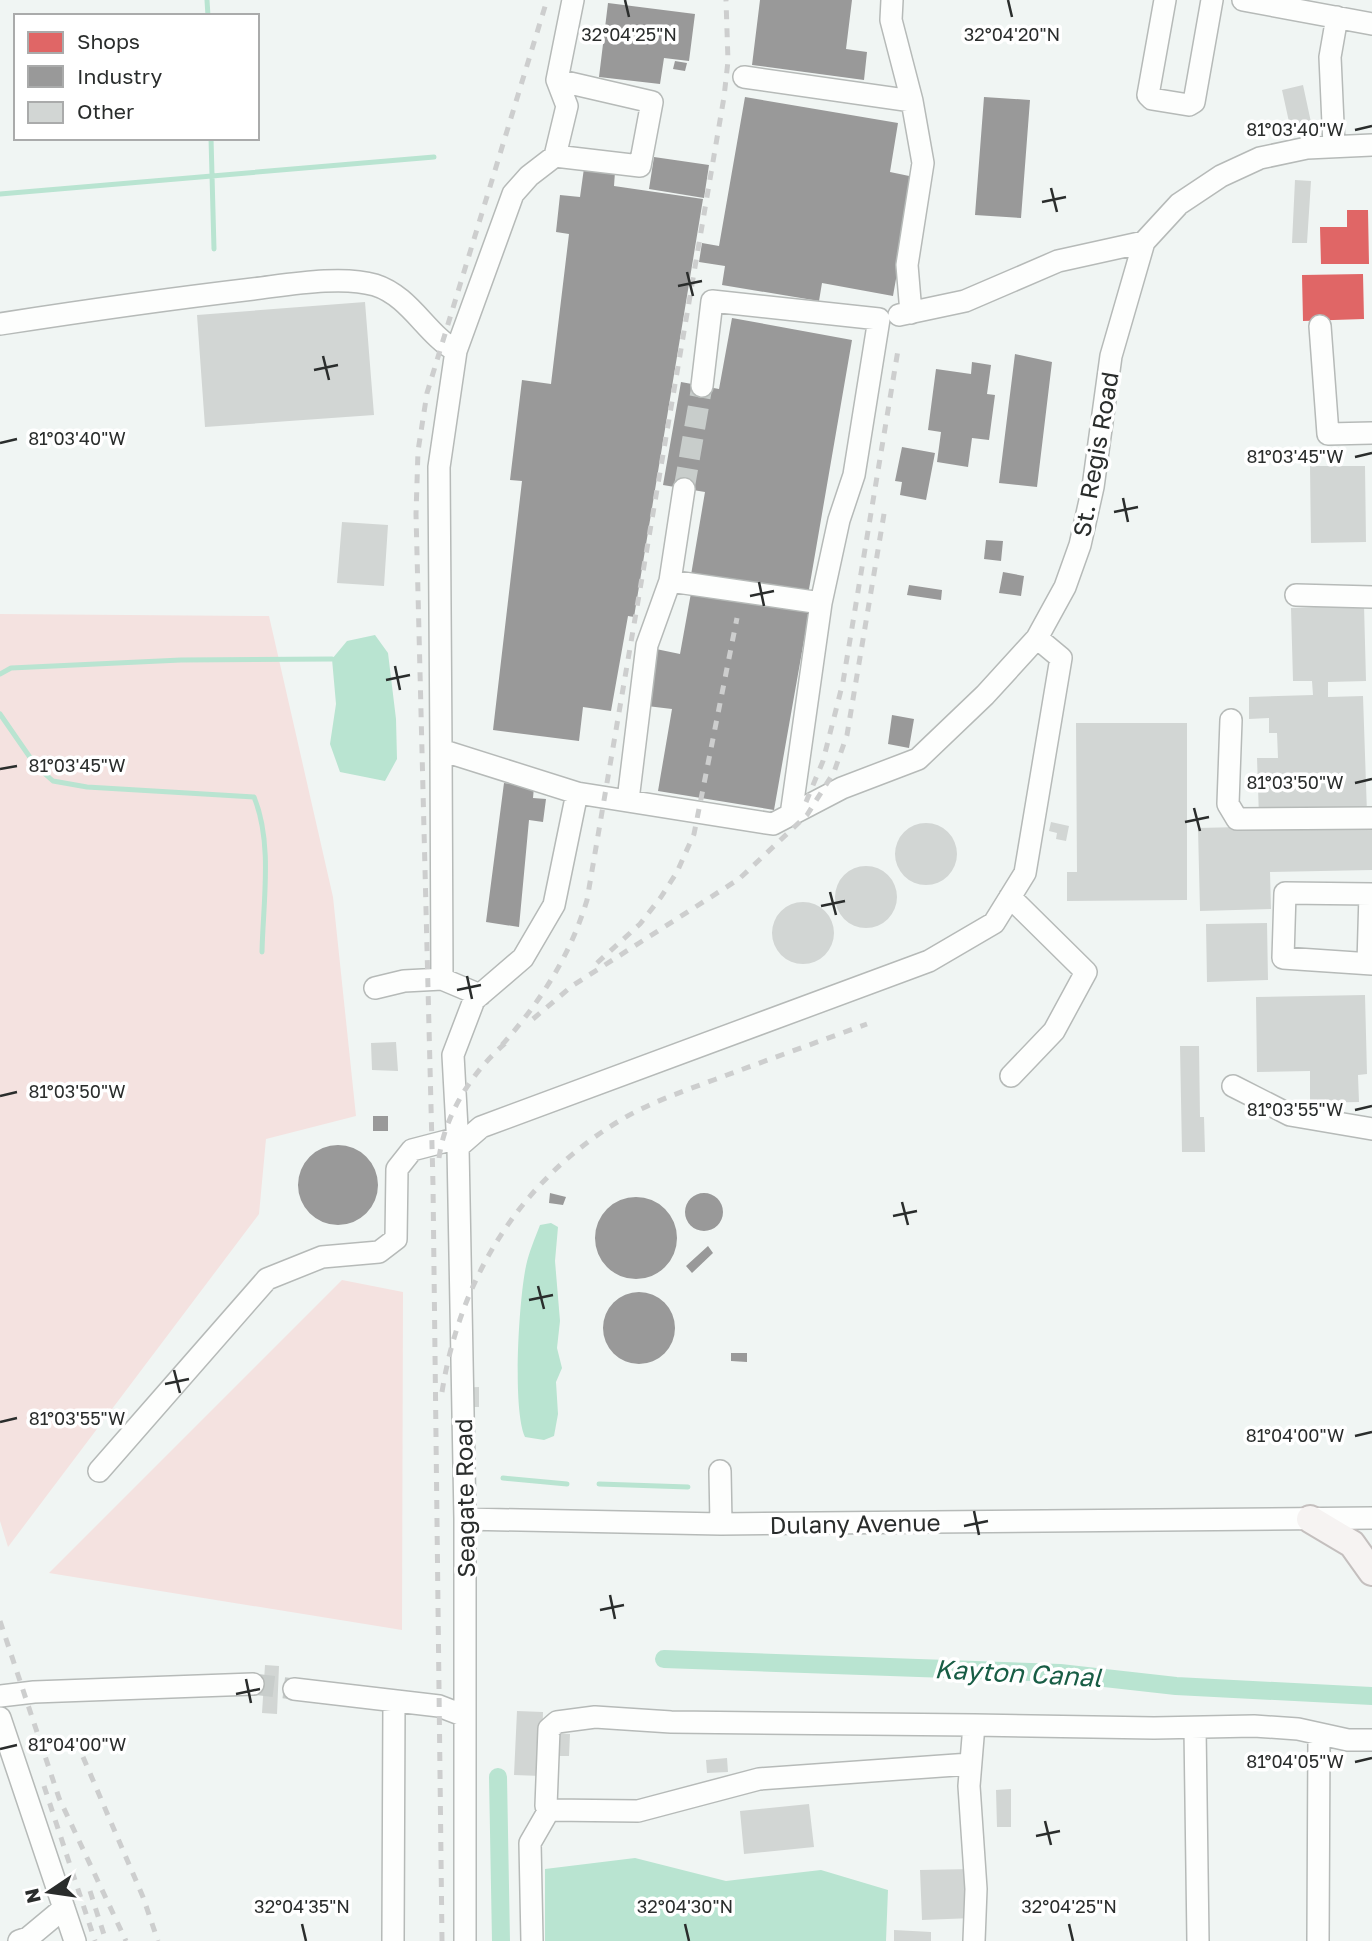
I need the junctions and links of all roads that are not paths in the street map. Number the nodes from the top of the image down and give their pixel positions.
1 (573, 0) edge
2 (892, 0) edge
3 (1165, 0) edge
4 (1212, 0) edge
5 (1243, 0) edge
6 (1306, 6) edge
7 (1337, 17) junction
8 (1372, 24) edge
9 (744, 77) dead end
10 (557, 80) junction
11 (912, 101) junction
12 (1372, 145) edge
13 (1334, 146) junction
14 (555, 156) junction
15 (1144, 242) junction
16 (911, 313) junction
17 (879, 319) junction
18 (0, 324) edge
19 (1320, 326) dead end
20 (456, 351) junction
21 (702, 386) tunnel mouth
22 (1372, 433) edge
23 (684, 489) tunnel mouth
24 (670, 581) junction
25 (1296, 595) dead end
26 (1372, 597) edge
27 (821, 603) junction
28 (1037, 638) junction
29 (1231, 720) dead end
30 (440, 750) junction
31 (577, 793) junction
32 (628, 800) junction
33 (791, 815) junction
34 (1372, 818) edge
35 (1371, 894) edge
36 (1010, 897) junction
37 (1370, 964) edge
38 (442, 979) junction
39 (375, 988) dead end
40 (480, 995) junction
41 (1011, 1076) dead end
42 (1233, 1086) dead end
43 (1372, 1129) edge
44 (458, 1142) junction
45 (99, 1471) dead end
46 (720, 1471) dead end
47 (1372, 1518) edge
48 (465, 1519) junction
49 (1310, 1519) junction
50 (721, 1524) junction
51 (1372, 1572) edge
52 (253, 1685) tunnel mouth
53 (294, 1689) tunnel mouth
54 (0, 1696) edge
55 (394, 1701) junction
56 (465, 1716) junction
57 (0, 1718) edge
58 (974, 1725) junction
59 (1195, 1728) junction
60 (1319, 1735) junction
61 (1372, 1740) edge
62 (970, 1764) junction
63 (549, 1810) junction
64 (64, 1908) junction
65 (19, 1941) edge
66 (75, 1941) edge
67 (393, 1941) edge
68 (465, 1941) edge
69 (532, 1941) edge
70 (974, 1941) edge
71 (1198, 1941) edge
72 (1318, 1941) edge

1 - 10 street
2 - 11 street
3 - 4 street
5 - 6 street
6 - 7 street
7 - 8 street
7 - 13 street
9 - 11 street
10 - 14 street
10 - 14 street
11 - 16 street
12 - 13 street, St. Regis Road
13 - 15 street, St. Regis Road
14 - 20 street
15 - 16 street
15 - 28 street, St. Regis Road
16 - 17 street
17 - 21 street
17 - 27 street
18 - 20 street
19 - 22 street
20 - 30 street
23 - 24 street
24 - 27 street
24 - 32 street
25 - 26 street
27 - 33 street
28 - 33 street, St. Regis Road
28 - 36 street
29 - 34 street
30 - 31 street, St. Regis Road
30 - 38 street
31 - 32 street, St. Regis Road
31 - 40 street
32 - 33 street, St. Regis Road
35 - 37 street
35 - 37 street
36 - 41 street
36 - 44 street
38 - 39 street
38 - 40 street
40 - 44 street, Seagate Road
42 - 43 street
44 - 45 street
44 - 48 street, Seagate Road
46 - 50 street
47 - 49 street, Dulany Avenue
48 - 50 street, Dulany Avenue
48 - 56 street, Seagate Road
49 - 50 street, Dulany Avenue
49 - 51 main road
52 - 54 street
53 - 55 street
55 - 56 street
55 - 67 street
56 - 68 street, Seagate Road
57 - 64 street
58 - 59 street
58 - 62 street
58 - 63 street
59 - 60 street
59 - 71 street
60 - 61 street
60 - 72 street
62 - 63 street
62 - 70 street
63 - 69 street
64 - 65 street
64 - 66 street

